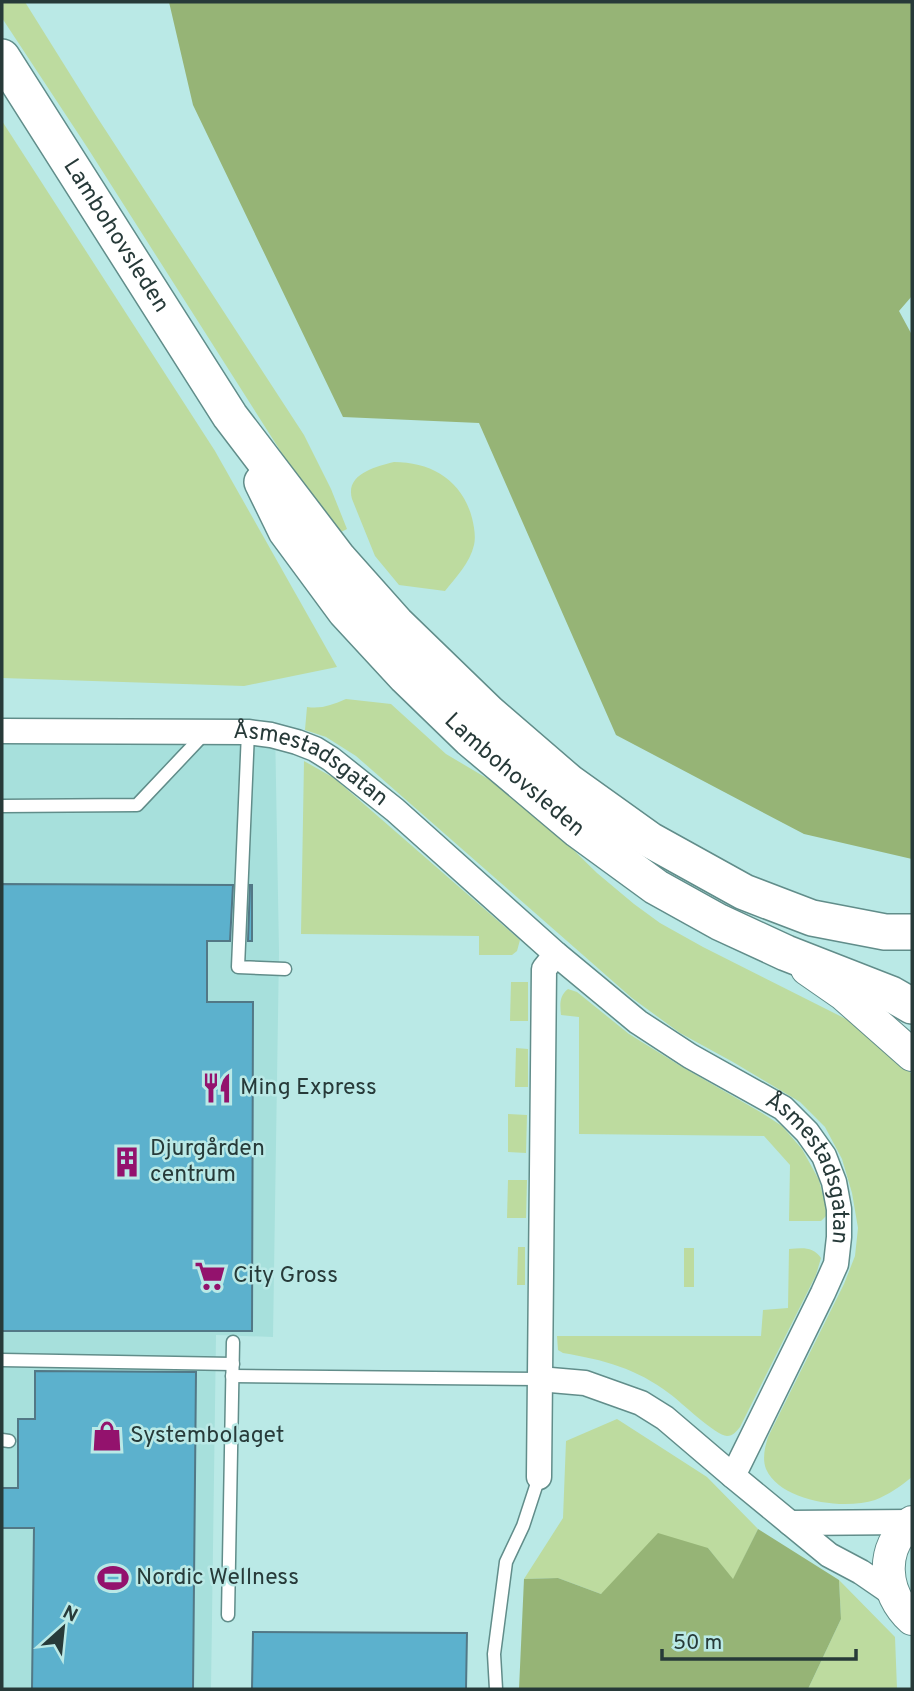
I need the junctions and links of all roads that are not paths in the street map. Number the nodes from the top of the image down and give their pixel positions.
1 (2, 57) edge
2 (230, 416) junction
3 (2, 731) edge
4 (248, 732) junction
5 (206, 733) junction
6 (2, 806) edge
7 (912, 932) edge
8 (786, 953) junction
9 (556, 954) junction
10 (285, 969) dead end
11 (912, 1006) edge
12 (912, 1055) edge
13 (233, 1342) dead end
14 (2, 1360) edge
15 (232, 1370) junction
16 (539, 1379) junction
17 (733, 1476) junction
18 (539, 1477) joint
19 (912, 1522) edge
20 (790, 1523) junction
21 (903, 1606) edge
22 (228, 1615) dead end
23 (496, 1689) edge

1 - 2 main road, Lambohovsleden
2 - 7 main road, Lambohovsleden
2 - 8 main road, Lambohovsleden
3 - 5 street, Åsmestadsgatan
4 - 5 street, Åsmestadsgatan
4 - 9 street, Åsmestadsgatan
4 - 10 lane
5 - 6 lane
8 - 11 main road, Lambohovsleden
8 - 12 street
9 - 16 street
9 - 17 street, Åsmestadsgatan
13 - 15 lane
14 - 15 lane
15 - 16 lane
15 - 22 lane
16 - 17 street
16 - 18 street
17 - 20 street
18 - 23 lane
19 - 20 street
19 - 21 street
20 - 21 street

